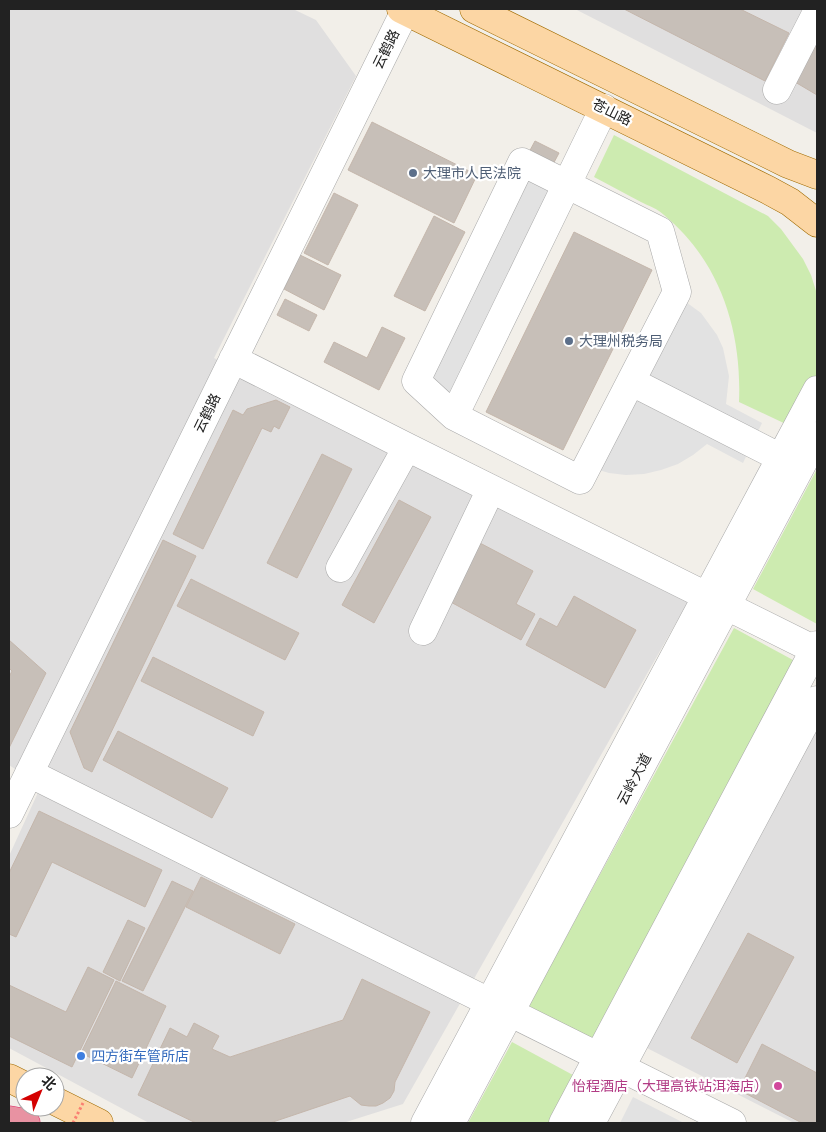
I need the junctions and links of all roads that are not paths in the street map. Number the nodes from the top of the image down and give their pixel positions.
1 (474, 9) edge
2 (403, 10) edge
3 (817, 10) edge
4 (777, 90) dead end
5 (604, 108) junction
6 (817, 176) edge
7 (566, 183) junction
8 (817, 223) edge
9 (233, 359) junction
10 (632, 382) junction
11 (817, 390) edge
12 (454, 416) junction
13 (817, 436) edge
14 (407, 447) junction
15 (781, 458) junction
16 (491, 489) junction
17 (340, 568) dead end
18 (717, 601) junction
19 (423, 631) dead end
20 (816, 648) edge
21 (817, 700) edge
22 (29, 772) junction
23 (9, 814) edge
24 (500, 1008) junction
25 (610, 1062) junction
26 (65, 1105) edge
27 (65, 1111) edge
28 (91, 1116) edge
29 (9, 1120) edge
30 (26, 1123) edge
31 (425, 1123) edge
32 (451, 1123) edge
33 (564, 1123) edge
34 (591, 1123) edge
35 (732, 1123) edge

1 - 6 main road
2 - 5 main road, 苍山路
2 - 9 street, 云鹤路
3 - 4 street
5 - 7 street
5 - 8 main road, 苍山路
7 - 10 street
7 - 12 street
7 - 12 street
9 - 14 street
9 - 22 street, 云鹤路
10 - 12 street
10 - 15 street
11 - 15 street
13 - 18 street, 云岭大道
14 - 16 street
14 - 17 street
15 - 18 street
16 - 18 street
16 - 19 street
18 - 20 street
18 - 24 street, 云岭大道
20 - 25 street
21 - 25 street
22 - 23 street, 云鹤路
22 - 24 street
24 - 25 street
24 - 31 street
24 - 32 street, 云岭大道
25 - 33 street
25 - 34 street
25 - 35 street
26 - 28 main road
27 - 28 main road
29 - 30 highway

